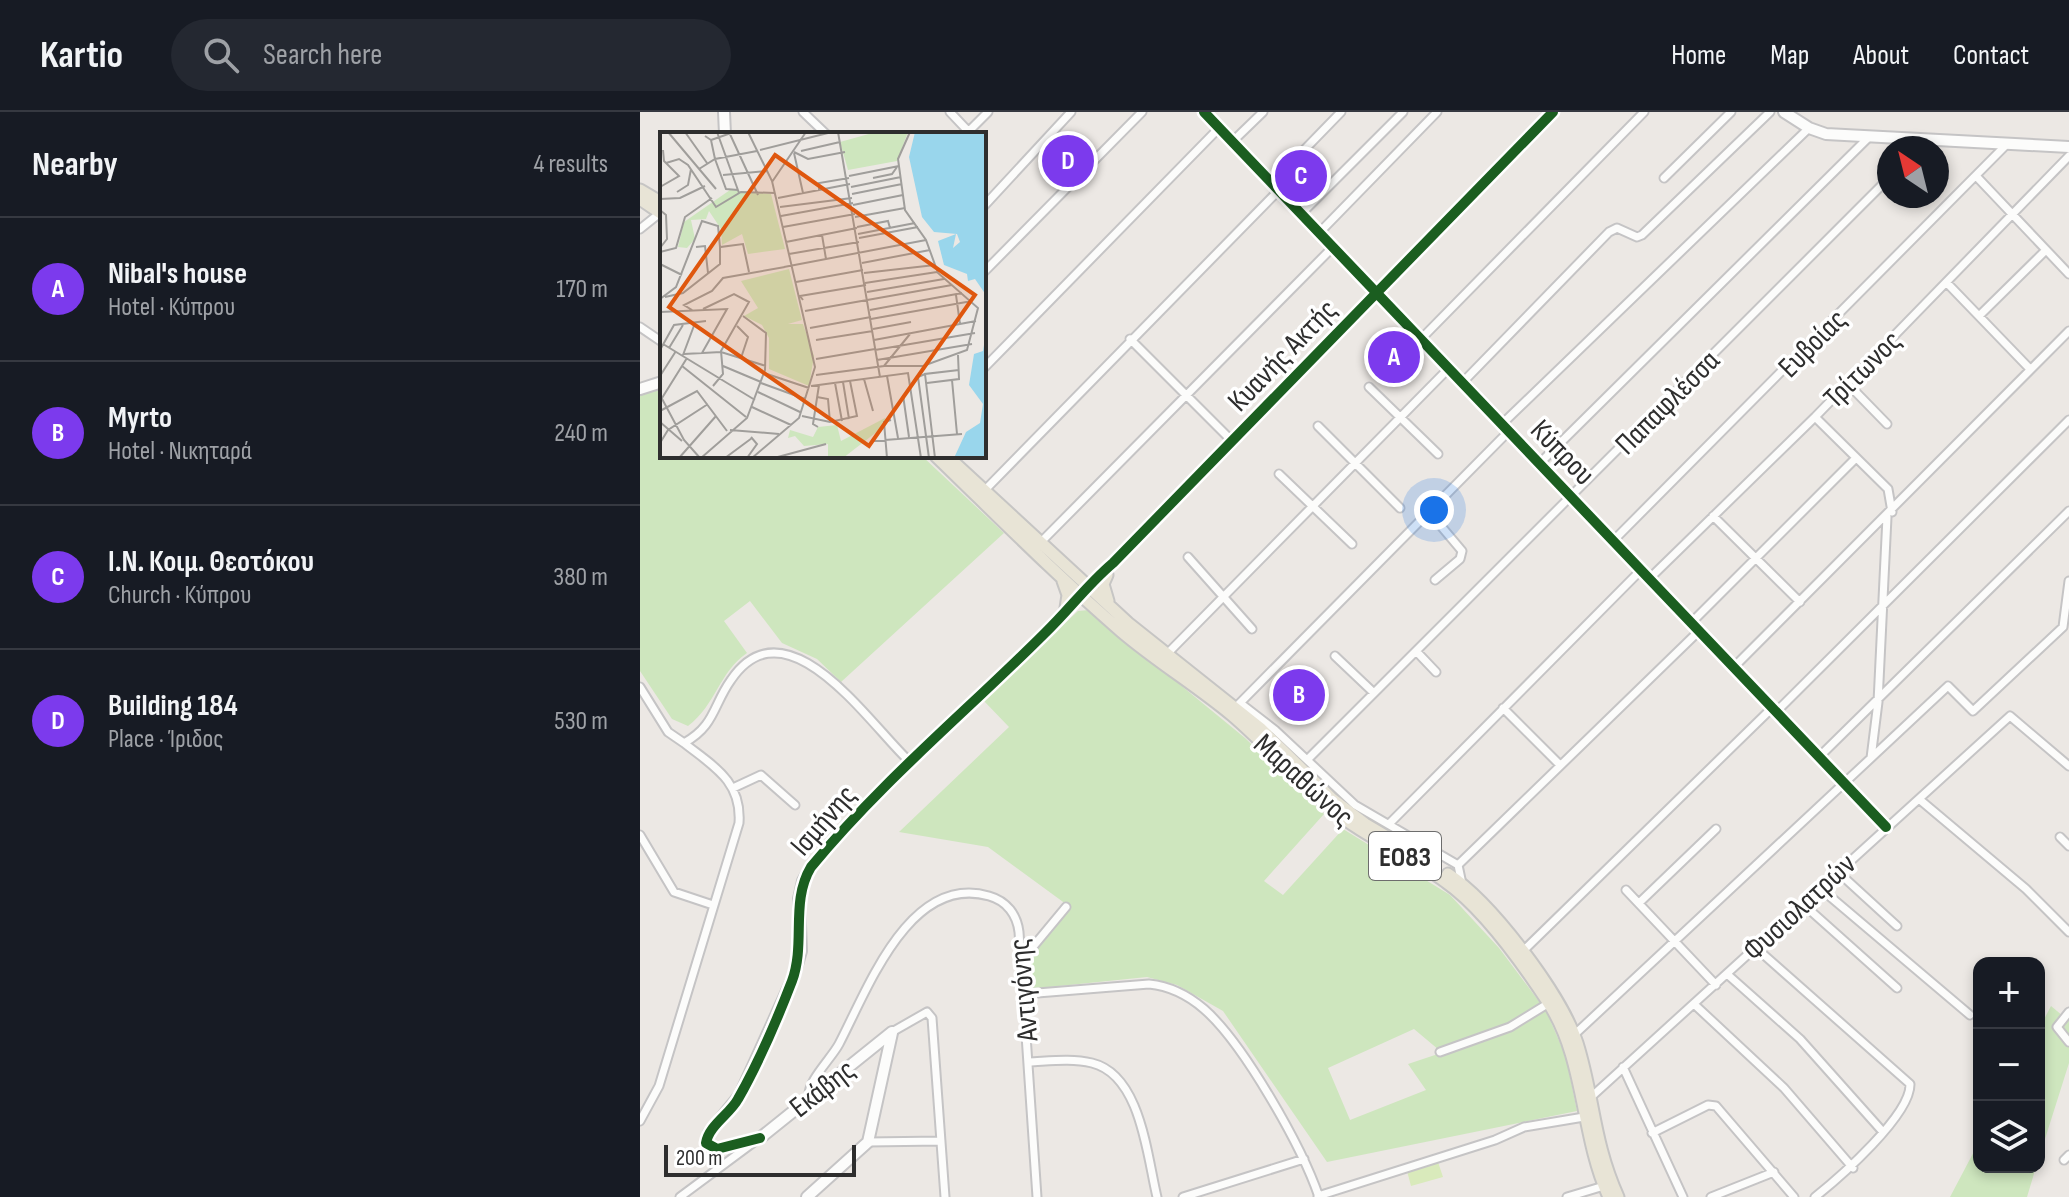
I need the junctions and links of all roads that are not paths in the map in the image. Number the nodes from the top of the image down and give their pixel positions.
1 (724, 112) edge
2 (803, 112) edge
3 (950, 112) edge
4 (988, 112) edge
5 (1071, 112) edge
6 (1142, 112) edge
7 (1204, 112) edge
8 (1263, 112) edge
9 (1341, 112) edge
10 (1403, 112) edge
11 (1437, 112) edge
12 (1553, 112) edge
13 (1644, 112) edge
14 (1731, 112) edge
15 (1770, 112) edge
16 (1784, 112) edge
17 (1219, 128) junction
18 (1809, 128) junction
19 (725, 132) edge
20 (824, 132) edge
21 (967, 132) edge
22 (969, 132) edge
23 (1870, 136) junction
24 (1877, 136) edge
25 (1949, 140) edge
26 (1232, 142) junction
27 (2007, 144) junction
28 (2069, 147) edge
29 (2069, 156) edge
30 (1977, 177) junction
31 (1664, 178) dead end
32 (1272, 183) junction
33 (640, 190) edge
34 (1279, 190) junction
35 (1877, 190) edge
36 (640, 199) edge
37 (986, 204) edge
38 (660, 209) edge
39 (660, 209) edge
40 (660, 211) edge
41 (1301, 214) junction
42 (2015, 215) junction
43 (640, 229) edge
44 (1319, 233) junction
45 (1333, 247) junction
46 (2046, 250) junction
47 (986, 270) edge
48 (2069, 274) edge
49 (1947, 283) junction
50 (1377, 293) junction
51 (1979, 316) junction
52 (640, 327) edge
53 (2069, 331) edge
54 (1130, 339) junction
55 (1421, 339) junction
56 (660, 341) edge
57 (986, 366) edge
58 (1449, 368) junction
59 (2030, 369) junction
60 (1463, 382) junction
61 (660, 383) edge
62 (1847, 383) junction
63 (1369, 387) dead end
64 (640, 389) edge
65 (1186, 397) junction
66 (1400, 417) junction
67 (1815, 417) junction
68 (2069, 420) edge
69 (1502, 424) junction
70 (1887, 424) dead end
71 (1318, 426) dead end
72 (1509, 431) junction
73 (1232, 441) junction
74 (1438, 454) dead end
75 (938, 458) edge
76 (949, 458) edge
77 (1856, 458) junction
78 (1356, 463) junction
79 (1540, 463) junction
80 (1279, 474) dead end
81 (1888, 489) junction
82 (984, 491) junction
83 (1909, 492) junction
84 (1572, 496) junction
85 (1313, 507) junction
86 (1400, 508) dead end
87 (2069, 511) edge
88 (1430, 513) junction
89 (1890, 514) junction
90 (1713, 516) junction
91 (1614, 540) junction
92 (1040, 543) junction
93 (1352, 544) dead end
94 (1188, 557) dead end
95 (1757, 559) junction
96 (1110, 569) junction
97 (1642, 569) junction
98 (1062, 577) junction
99 (1650, 578) junction
100 (1435, 580) dead end
101 (2069, 581) edge
102 (1087, 591) junction
103 (1224, 598) junction
104 (1800, 602) junction
105 (1112, 608) junction
106 (1880, 610) junction
107 (1062, 613) junction
108 (1692, 622) junction
109 (1252, 629) dead end
110 (1700, 630) junction
111 (1416, 651) junction
112 (1167, 654) junction
113 (1335, 656) dead end
114 (1735, 666) junction
115 (1436, 672) dead end
116 (640, 687) edge
117 (1374, 693) junction
118 (1878, 702) junction
119 (1235, 708) junction
120 (1503, 708) junction
121 (1774, 710) junction
122 (684, 743) junction
123 (1820, 756) junction
124 (1871, 758) junction
125 (908, 760) junction
126 (1307, 760) junction
127 (1560, 765) junction
128 (2069, 766) edge
129 (1846, 782) junction
130 (733, 788) junction
131 (1919, 799) junction
132 (795, 805) dead end
133 (1389, 824) junction
134 (1886, 827) junction
135 (1716, 829) dead end
136 (640, 835) edge
137 (2060, 837) dead end
138 (2069, 846) edge
139 (1458, 865) junction
140 (1838, 872) junction
141 (1462, 884) junction
142 (1820, 888) junction
143 (1626, 890) dead end
144 (1639, 903) junction
145 (1803, 904) junction
146 (713, 905) junction
147 (1066, 907) dead end
148 (1897, 926) dead end
149 (2069, 932) edge
150 (1674, 940) junction
151 (1755, 947) junction
152 (1522, 952) junction
153 (1022, 960) junction
154 (1727, 974) junction
155 (1716, 985) junction
156 (1897, 988) dead end
157 (1025, 994) junction
158 (1549, 1003) junction
159 (1695, 1005) junction
160 (2069, 1012) edge
161 (1970, 1015) dead end
162 (892, 1032) junction
163 (1574, 1035) junction
164 (2069, 1042) edge
165 (1440, 1052) dead end
166 (1029, 1062) junction
167 (1623, 1067) junction
168 (809, 1097) junction
169 (1589, 1099) junction
170 (1584, 1117) junction
171 (640, 1121) edge
172 (1883, 1132) junction
173 (1652, 1133) junction
174 (760, 1138) junction
175 (941, 1141) junction
176 (868, 1142) junction
177 (1304, 1159) junction
178 (1853, 1168) junction
179 (1774, 1172) junction
180 (1606, 1192) edge
181 (821, 1193) edge
182 (680, 1197) edge
183 (807, 1197) edge
184 (945, 1197) edge
185 (1037, 1197) edge
186 (1157, 1197) edge
187 (1183, 1197) edge
188 (1318, 1197) edge
189 (1567, 1197) edge
190 (1618, 1197) edge
191 (1683, 1197) edge
192 (1711, 1197) edge
193 (1794, 1197) edge
194 (1815, 1197) edge

1 - 19 street
2 - 20 street
3 - 21 street
4 - 22 street
5 - 37 street
6 - 47 street
7 - 17 street, Κύπρου
8 - 26 street
9 - 32 street
10 - 41 street
11 - 44 street
12 - 50 street, Κυανής Ακτής
13 - 55 street
14 - 31 street
15 - 60 street
16 - 18 street
17 - 26 street, Κύπρου
17 - 57 street
18 - 23 street
18 - 69 street
23 - 24 street
23 - 79 street
25 - 27 street
26 - 32 street, Κύπρου
27 - 28 street
27 - 30 street, Ευβοίας
29 - 42 street, Τρίτωνος
30 - 42 street
30 - 91 street, Ευβοίας
32 - 34 street, Κύπρου
33 - 38 main road
34 - 41 street, Κύπρου
34 - 54 street
35 - 84 street, Παπαφλέσσα
36 - 39 main road
40 - 43 street
41 - 44 street, Κύπρου
42 - 46 street
42 - 49 street, Τρίτωνος
44 - 45 street, Κύπρου
45 - 50 street, Κύπρου
45 - 65 street
46 - 48 street
46 - 51 street
49 - 51 street
49 - 62 street, Τρίτωνος
50 - 55 street, Κύπρου
50 - 73 street, Κυανής Ακτής
51 - 59 street
52 - 56 street
53 - 59 street
54 - 65 street
54 - 82 street
55 - 58 street, Κύπρου
58 - 60 street, Κύπρου
58 - 66 street
59 - 83 street
60 - 69 street, Κύπρου
61 - 64 street
62 - 67 street, Τρίτωνος
62 - 70 street
63 - 66 street
65 - 73 street
65 - 92 street
66 - 74 street
66 - 78 street
67 - 77 street
67 - 90 street, Τρίτωνος
68 - 106 street
69 - 72 street, Κύπρου
71 - 78 street
72 - 79 street, Κύπρου
72 - 88 street
73 - 96 street, Κυανής Ακτής
75 - 98 main road, Μαραθώνος / ΕΟ83
76 - 82 main road, Μαραθώνος / ΕΟ83
77 - 81 street
77 - 95 street
78 - 85 street
78 - 86 street
79 - 84 street, Κύπρου
80 - 85 street
81 - 83 street
81 - 89 street
82 - 92 main road, Μαραθώνος / ΕΟ83
83 - 89 street
84 - 91 street, Κύπρου
84 - 111 street, Παπαφλέσσα
85 - 93 street
85 - 103 street
87 - 118 street
88 - 100 street
88 - 119 street
89 - 104 street
89 - 106 street
90 - 95 street
90 - 99 street, Τρίτωνος
91 - 97 street, Κύπρου
92 - 102 main road, Μαραθώνος / ΕΟ83
94 - 103 street
95 - 104 street
95 - 108 street
96 - 102 street, Κυανής Ακτής
96 - 105 main road
97 - 99 street, Κύπρου
97 - 120 street
98 - 102 main road, Μαραθώνος / ΕΟ83
98 - 107 main road
99 - 108 street, Κύπρου
101 - 124 street
102 - 105 main road, Μαραθώνος / ΕΟ83
102 - 107 street, Κυανής Ακτής
102 - 158 main road, Μαραθώνος / ΕΟ83
103 - 109 street
103 - 112 street
104 - 114 street
105 - 112 main road, Μαραθώνος / ΕΟ83
106 - 118 street
106 - 121 street
107 - 125 street, Ισμήνης
108 - 110 street, Κύπρου
110 - 114 street, Κύπρου
110 - 127 street
111 - 115 street
111 - 117 street, Παπαφλέσσα
112 - 119 main road, Μαραθώνος / ΕΟ83
113 - 117 street
114 - 121 street, Κύπρου
116 - 122 street
117 - 126 street, Παπαφλέσσα
118 - 123 street
118 - 124 street
119 - 126 street
119 - 141 main road, Μαραθώνος / ΕΟ83
120 - 127 street
120 - 133 street
121 - 123 street, Κύπρου
121 - 152 street
122 - 125 street
122 - 130 street
123 - 129 street, Κύπρου
124 - 129 street
125 - 174 street, Ισμήνης
126 - 133 street
127 - 139 street
128 - 131 street, Φυσιολατρών
129 - 134 street, Κύπρου
129 - 150 street
130 - 132 street
130 - 146 street
131 - 134 street, Φυσιολατρών
131 - 149 street
133 - 139 street
134 - 140 street, Φυσιολατρών
135 - 144 street
136 - 146 street
137 - 138 street
139 - 141 street
140 - 142 street, Φυσιολατρών
140 - 148 street
141 - 152 main road, Μαραθώνος / ΕΟ83
142 - 145 street, Φυσιολατρών
142 - 161 street
143 - 144 street
144 - 150 street
145 - 151 street, Φυσιολατρών
145 - 156 street
146 - 171 street
147 - 153 street
150 - 155 street
150 - 163 street
151 - 154 street, Φυσιολατρών
151 - 172 street
152 - 163 main road, Μαραθώνος / ΕΟ83
153 - 157 street, Αντιγόνης
153 - 168 street, Αντιγόνης
154 - 155 street, Φυσιολατρών
154 - 172 street
155 - 159 street, Φυσιολατρών
157 - 166 street, Αντιγόνης
157 - 177 street
158 - 165 street
158 - 170 main road, Μαραθώνος / ΕΟ83
159 - 167 street, Φυσιολατρών
159 - 178 street
160 - 164 street
162 - 168 street, Εκάβης
162 - 175 street, Εκάβης
162 - 176 street
163 - 169 main road, Μαραθώνος / ΕΟ83
166 - 185 street, Αντιγόνης
166 - 186 street
167 - 169 street, Φυσιολατρών
167 - 173 street
168 - 174 street, Εκάβης
169 - 190 main road, Μαραθώνος / ΕΟ83
170 - 180 main road, Μαραθώνος / ΕΟ83
170 - 188 street
172 - 178 street
173 - 179 street
173 - 191 street
174 - 182 street, Εκάβης
175 - 176 street
175 - 184 street
176 - 181 street
177 - 187 street
177 - 188 street
178 - 194 street
179 - 192 street
179 - 193 street
180 - 189 street
181 - 183 street

